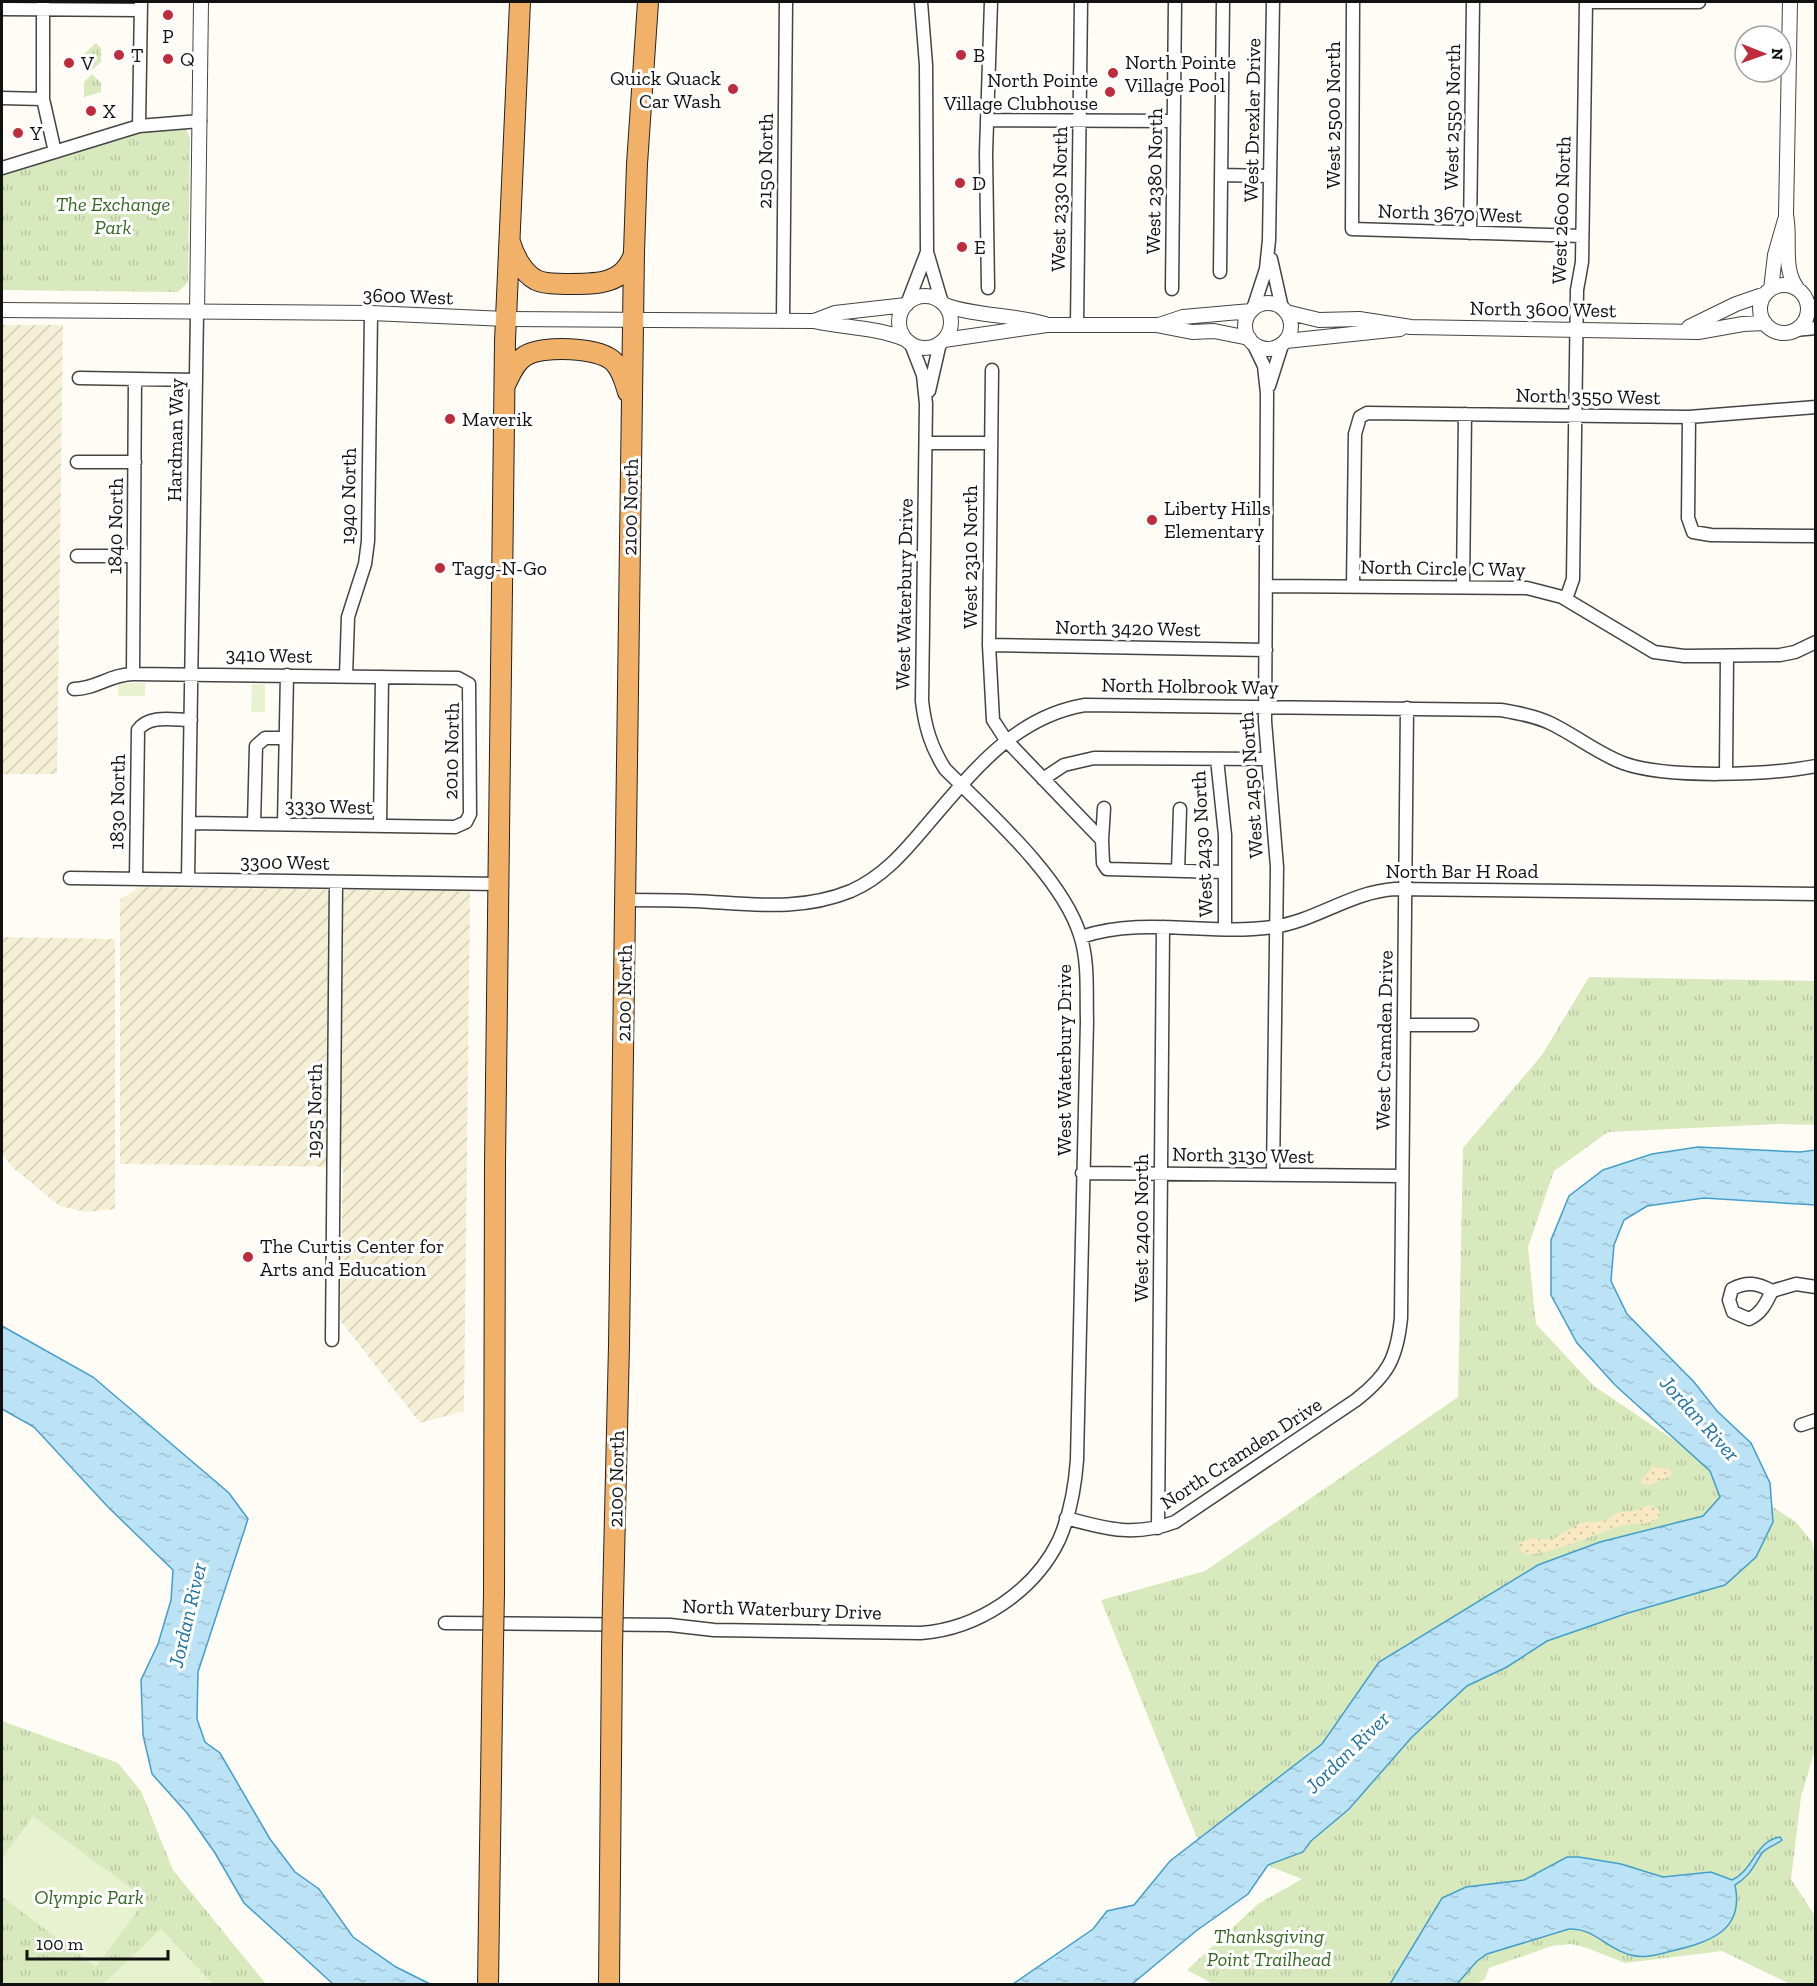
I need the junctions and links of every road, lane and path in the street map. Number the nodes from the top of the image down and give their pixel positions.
1 (201, 2) edge
2 (520, 2) edge
3 (648, 2) edge
4 (786, 2) edge
5 (921, 2) edge
6 (991, 2) edge
7 (1081, 2) edge
8 (1175, 2) edge
9 (1223, 2) edge
10 (1273, 2) edge
11 (1353, 2) edge
12 (1473, 2) edge
13 (1586, 2) edge
14 (1699, 2) edge
15 (1790, 2) edge
16 (43, 5) edge
17 (141, 6) edge
18 (2, 9) edge
19 (2, 98) edge
20 (43, 99) junction
21 (987, 120) junction
22 (200, 121) junction
23 (1080, 121) junction
24 (1174, 121) junction
25 (139, 126) junction
26 (56, 152) junction
27 (2, 168) edge
28 (1221, 175) junction
29 (1270, 176) junction
30 (1786, 215) junction
31 (1352, 229) joint
32 (1470, 233) junction
33 (1582, 236) junction
34 (509, 237) junction
35 (1269, 240) junction
36 (634, 252) junction
37 (927, 252) junction
38 (1220, 272) dead end
39 (988, 288) dead end
40 (1797, 288) junction
41 (1172, 289) dead end
42 (1768, 291) junction
43 (906, 304) junction
44 (944, 304) junction
45 (1811, 306) edge
46 (2, 310) edge
47 (1252, 310) junction
48 (1284, 310) junction
49 (197, 313) junction
50 (371, 314) junction
51 (506, 319) junction
52 (633, 320) junction
53 (783, 321) junction
54 (814, 321) junction
55 (1765, 323) junction
56 (1047, 325) junction
57 (1077, 325) junction
58 (1156, 325) junction
59 (1411, 327) junction
60 (1577, 328) junction
61 (1815, 328) edge
62 (1675, 330) junction
63 (1795, 330) junction
64 (1251, 341) junction
65 (908, 342) junction
66 (942, 342) junction
67 (1284, 343) junction
68 (992, 370) dead end
69 (79, 378) dead end
70 (135, 379) junction
71 (196, 380) junction
72 (505, 389) junction
73 (1267, 393) junction
74 (927, 404) junction
75 (632, 406) junction
76 (1815, 407) edge
77 (1465, 414) junction
78 (1575, 414) junction
79 (1689, 417) junction
80 (926, 443) junction
81 (991, 443) junction
82 (77, 462) dead end
83 (135, 462) junction
84 (1815, 536) edge
85 (77, 556) dead end
86 (134, 556) junction
87 (1266, 586) junction
88 (1353, 587) junction
89 (1463, 587) junction
90 (1566, 599) junction
91 (1815, 642) edge
92 (989, 645) junction
93 (1266, 650) junction
94 (1727, 657) junction
95 (133, 674) junction
96 (191, 674) junction
97 (287, 675) junction
98 (346, 676) junction
99 (382, 677) junction
100 (467, 681) joint
101 (74, 689) dead end
102 (1265, 706) junction
103 (1407, 708) junction
104 (191, 720) junction
105 (286, 738) junction
106 (1006, 740) junction
107 (1217, 759) junction
108 (1268, 759) junction
109 (1815, 766) edge
110 (1726, 772) junction
111 (1043, 779) junction
112 (961, 785) junction
113 (1104, 808) dead end
114 (1179, 808) dead end
115 (466, 822) joint
116 (189, 823) junction
117 (254, 824) junction
118 (284, 824) junction
119 (380, 826) junction
120 (1102, 840) junction
121 (1178, 871) junction
122 (1224, 872) junction
123 (70, 878) dead end
124 (136, 879) junction
125 (188, 879) junction
126 (336, 882) junction
127 (499, 884) junction
128 (1405, 889) junction
129 (1815, 894) edge
130 (625, 900) junction
131 (1163, 927) junction
132 (1275, 927) junction
133 (1225, 928) junction
134 (1081, 937) junction
135 (1472, 1024) dead end
136 (1404, 1025) junction
137 (1082, 1173) junction
138 (1161, 1174) junction
139 (1273, 1175) junction
140 (1402, 1176) junction
141 (1815, 1287) edge
142 (1772, 1291) dead end
143 (332, 1340) dead end
144 (1387, 1370) joint
145 (1815, 1420) edge
146 (1801, 1425) dead end
147 (1066, 1518) junction
148 (1158, 1528) junction
149 (445, 1623) dead end
150 (488, 1984) edge
151 (609, 1984) edge

1 - 22 street, Hardman Way
2 - 34 highway
3 - 36 highway, 2100 North
4 - 53 street, 2150 North
5 - 37 street
6 - 21 street
7 - 23 street, West 2330 North
8 - 24 street, West 2380 North
9 - 28 street
10 - 29 street, West Drexler Drive
11 - 31 street, West 2500 North
12 - 32 street, West 2550 North
13 - 14 street
13 - 33 street, West 2600 North
15 - 30 street
16 - 17 street
16 - 18 street
16 - 20 street
17 - 25 street
19 - 20 street
20 - 26 street
21 - 23 street
21 - 39 street
22 - 25 street
22 - 49 street, Hardman Way
23 - 24 street
23 - 57 street, West 2330 North
24 - 41 street, West 2380 North
25 - 26 street
26 - 27 street
28 - 29 street
28 - 38 street
29 - 35 street, West Drexler Drive
30 - 40 street
30 - 42 street
31 - 32 street, North 3670 West
32 - 33 street, North 3670 West
33 - 60 street, West 2600 North
34 - 36 highway
34 - 51 highway
35 - 47 street, West Drexler Drive
35 - 48 street, West Drexler Drive
36 - 52 highway, 2100 North
37 - 43 street
37 - 44 street
40 - 42 street
40 - 45 street
42 - 55 street
42 - 62 street, North 3600 West
43 - 44 street
43 - 54 street
43 - 65 street
44 - 56 street
44 - 66 street
45 - 63 street
46 - 49 street, 3600 West
47 - 48 street
47 - 58 street
47 - 64 street
48 - 59 street, North 3600 West
48 - 67 street
49 - 50 street, 3600 West
49 - 71 street, Hardman Way
50 - 51 street, 3600 West
50 - 98 street, 1940 North
51 - 52 street, 3600 West
51 - 72 highway
52 - 53 street, 3600 West
52 - 75 highway, 2100 North
53 - 54 street, 3600 West
54 - 65 street
55 - 62 street, North 3600 West
55 - 63 street
56 - 57 street
56 - 66 street
57 - 58 street
58 - 64 street
59 - 60 street, North 3600 West
59 - 67 street, North 3600 West
60 - 62 street, North 3600 West
60 - 78 street, West 2600 North
61 - 63 street
64 - 67 street
64 - 73 street, West 2450 North
65 - 66 street
65 - 74 street, West Waterbury Drive
66 - 74 street, West Waterbury Drive
67 - 73 street, West 2450 North
68 - 81 street, West 2310 North
69 - 70 street
70 - 71 street
70 - 83 street, 1840 North
71 - 96 street, Hardman Way
72 - 75 highway
72 - 127 highway
73 - 87 street, West 2450 North
74 - 80 street, West Waterbury Drive
75 - 130 highway, 2100 North
76 - 79 street, North 3550 West
77 - 78 street, North 3550 West
77 - 88 street, North 3550 West
77 - 89 street
78 - 79 street, North 3550 West
78 - 90 street, West 2600 North
79 - 84 street
80 - 81 street
80 - 112 street, West Waterbury Drive
81 - 92 street, West 2310 North
82 - 83 street
83 - 86 street, 1840 North
85 - 86 street
86 - 95 street, 1840 North
87 - 88 street, North Circle C Way
87 - 93 street, West 2450 North
88 - 89 street, North Circle C Way
89 - 90 street, North Circle C Way
90 - 94 street, North Circle C Way
91 - 94 street, North Circle C Way
92 - 93 street, North 3420 West
92 - 106 street, West 2310 North
93 - 102 street, West 2450 North
94 - 110 street
95 - 96 street, 3410 West
95 - 101 street, 3410 West
96 - 97 street, 3410 West
96 - 104 street, Hardman Way
97 - 98 street, 3410 West
97 - 105 street
98 - 99 street, 3410 West
99 - 100 street, 3410 West
99 - 119 street
100 - 115 street, 2010 North
102 - 103 street, North Holbrook Way
102 - 106 street, North Holbrook Way
102 - 108 street, West 2450 North
103 - 110 street, North Holbrook Way
103 - 128 street, West Cramden Drive
104 - 116 street, Hardman Way
104 - 124 street, 1830 North
105 - 117 street
105 - 118 street
106 - 111 street, West 2310 North
106 - 112 street, North Holbrook Way
107 - 108 street
107 - 111 street
107 - 122 street, West 2430 North
108 - 132 street, West 2450 North
109 - 110 street, North Holbrook Way
111 - 120 street, West 2310 North
112 - 130 street, North Holbrook Way
112 - 134 street, West Waterbury Drive
113 - 120 street
114 - 121 street
115 - 119 street, 3330 West
116 - 117 street, 3330 West
116 - 125 street, Hardman Way
117 - 118 street, 3330 West
118 - 119 street, 3330 West
120 - 121 street
121 - 122 street
122 - 133 street, West 2430 North
123 - 124 street, 3300 West
124 - 125 street, 3300 West
125 - 126 street, 3300 West
126 - 127 street, 3300 West
126 - 143 street, 1925 North
127 - 150 highway, bridge
128 - 129 street, North Bar H Road
128 - 132 street, North Bar H Road
128 - 136 street, West Cramden Drive
130 - 151 highway, 2100 North, bridge
131 - 133 street, North Bar H Road
131 - 134 street, North Bar H Road
131 - 138 street, West 2400 North
132 - 133 street, North Bar H Road
132 - 139 street, West 2450 North
134 - 137 street, West Waterbury Drive
135 - 136 street
136 - 140 street, West Cramden Drive
137 - 138 street, North 3130 West
137 - 147 street, West Waterbury Drive
138 - 139 street, North 3130 West
138 - 148 street, West 2400 North
139 - 140 street, North 3130 West
140 - 144 street, West Cramden Drive
141 - 142 street
144 - 148 street, North Cramden Drive
145 - 146 street
147 - 148 street, North Cramden Drive
147 - 149 street, North Waterbury Drive

